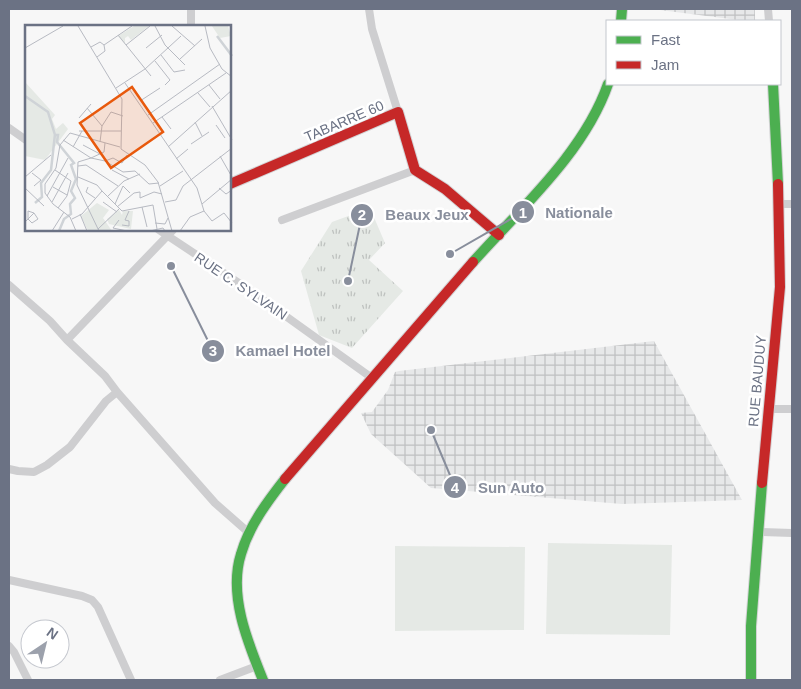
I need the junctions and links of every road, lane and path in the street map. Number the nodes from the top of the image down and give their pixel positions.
1 (191, 9) edge
2 (368, 9) edge
3 (191, 25) edge
4 (608, 85) edge
5 (773, 85) edge
6 (398, 112) junction
7 (9, 128) edge
8 (25, 139) edge
9 (415, 170) junction
10 (231, 184) edge
11 (779, 204) junction
12 (792, 204) edge
13 (282, 220) dead end
14 (170, 233) edge
15 (499, 235) junction
16 (9, 285) edge
17 (67, 340) junction
18 (372, 378) junction
19 (117, 392) junction
20 (792, 409) edge
21 (768, 410) junction
22 (9, 469) edge
23 (248, 532) junction
24 (758, 532) junction
25 (792, 533) edge
26 (9, 580) edge
27 (9, 646) edge
28 (257, 666) junction
29 (28, 680) edge
30 (131, 680) edge
31 (220, 680) edge
32 (263, 680) edge
33 (751, 680) edge

1 - 3 street
2 - 6 street
4 - 15 street
5 - 11 street, RUE BAUDUY
6 - 9 street, TABARRE 60
6 - 10 street, TABARRE 60
7 - 8 street
9 - 13 street
9 - 15 street
11 - 12 street
11 - 21 street, RUE BAUDUY
14 - 17 street
14 - 18 street, RUE C. SYLVAIN
15 - 18 street
16 - 17 street
17 - 19 street
18 - 23 street
19 - 22 street
19 - 23 street
20 - 21 street
21 - 24 street, RUE BAUDUY
23 - 28 street
24 - 25 street
24 - 33 street, RUE BAUDUY
26 - 30 street
27 - 29 street
28 - 31 street
28 - 32 street

